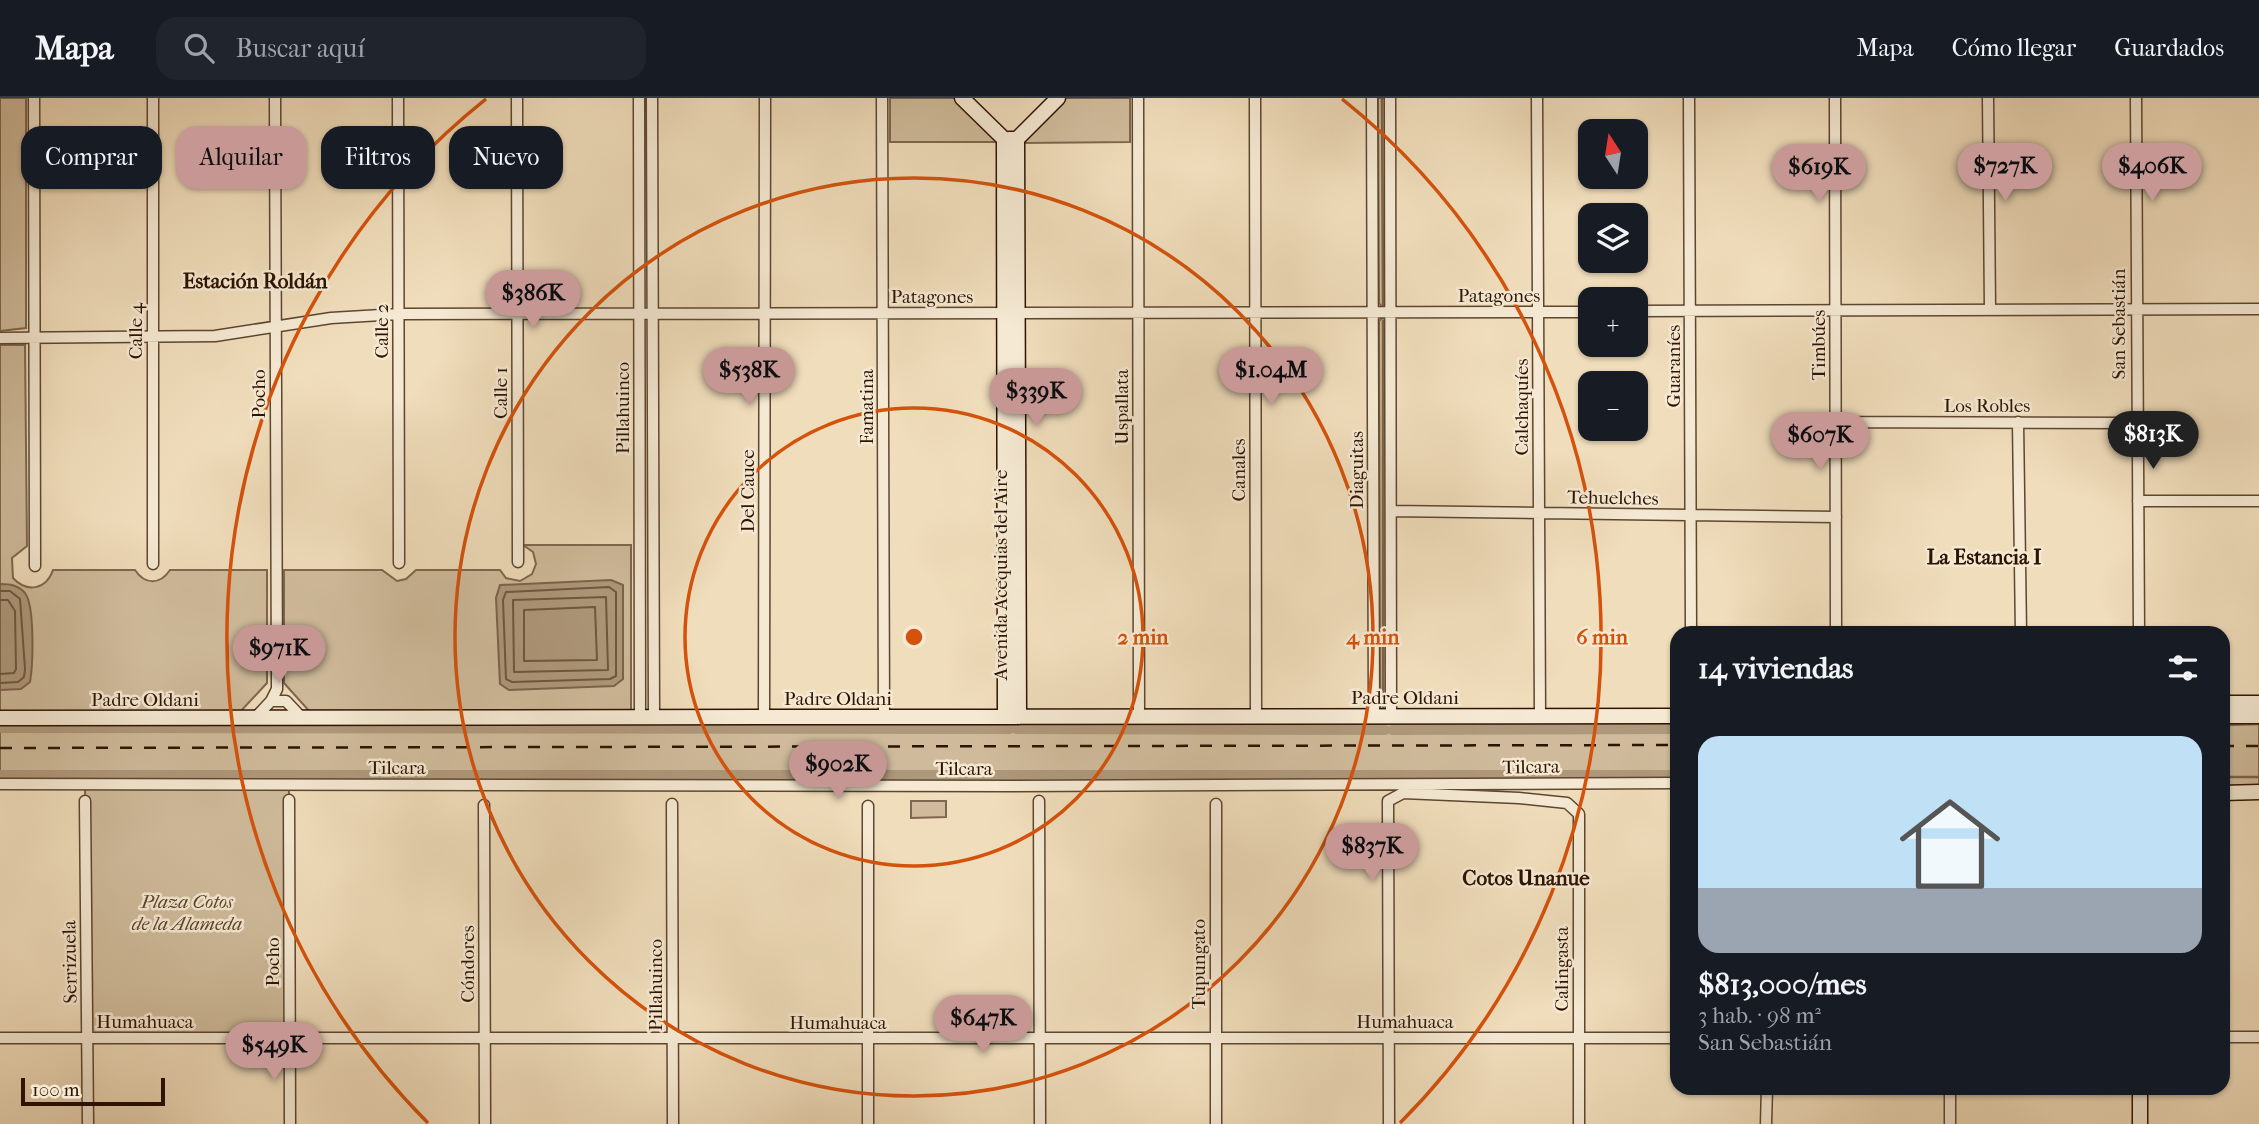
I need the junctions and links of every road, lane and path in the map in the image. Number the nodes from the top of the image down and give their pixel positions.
1 (34, 98) edge
2 (153, 98) edge
3 (275, 98) edge
4 (398, 98) edge
5 (517, 98) edge
6 (639, 98) edge
7 (652, 98) edge
8 (765, 98) edge
9 (882, 98) edge
10 (962, 98) edge
11 (1058, 98) edge
12 (1138, 98) edge
13 (1255, 98) edge
14 (1372, 98) edge
15 (1390, 98) edge
16 (1537, 98) edge
17 (1689, 98) edge
18 (1835, 98) edge
19 (1989, 98) edge
20 (2136, 98) edge
21 (1010, 139) junction
22 (1835, 309) junction
23 (1990, 309) junction
24 (2137, 309) junction
25 (2259, 309) edge
26 (1648, 311) edge
27 (1690, 311) junction
28 (1538, 312) junction
29 (1578, 312) edge
30 (517, 313) junction
31 (645, 313) junction
32 (765, 313) junction
33 (883, 313) junction
34 (1011, 313) junction
35 (1390, 313) junction
36 (398, 314) junction
37 (1138, 314) junction
38 (1255, 314) junction
39 (1373, 314) junction
40 (275, 327) junction
41 (0, 338) edge
42 (35, 338) junction
43 (153, 338) junction
44 (1836, 422) junction
45 (2018, 422) junction
46 (2137, 423) junction
47 (2138, 501) junction
48 (2259, 501) edge
49 (1391, 511) junction
50 (1539, 513) junction
51 (1691, 515) junction
52 (1836, 517) junction
53 (518, 562) dead end
54 (399, 563) dead end
55 (153, 564) dead end
56 (35, 566) dead end
57 (1691, 626) edge
58 (1836, 626) edge
59 (2021, 626) edge
60 (2139, 626) edge
61 (277, 689) junction
62 (271, 701) junction
63 (286, 701) junction
64 (2230, 703) edge
65 (2259, 703) edge
66 (1391, 716) junction
67 (1540, 716) junction
68 (1670, 716) edge
69 (2230, 716) edge
70 (2259, 716) edge
71 (647, 717) junction
72 (764, 717) junction
73 (884, 717) junction
74 (1012, 717) junction
75 (1139, 717) junction
76 (1256, 717) junction
77 (1374, 717) junction
78 (0, 718) edge
79 (255, 718) junction
80 (302, 718) junction
81 (1670, 783) edge
82 (0, 784) edge
83 (2230, 793) edge
84 (2259, 793) edge
85 (85, 800) dead end
86 (289, 800) dead end
87 (1039, 801) dead end
88 (484, 804) dead end
89 (672, 804) dead end
90 (1216, 804) dead end
91 (868, 806) dead end
92 (1580, 814) joint
93 (2230, 1037) edge
94 (2259, 1037) edge
95 (0, 1038) edge
96 (87, 1038) junction
97 (1388, 1038) junction
98 (1578, 1038) junction
99 (1670, 1038) edge
100 (867, 1039) junction
101 (1040, 1039) junction
102 (1216, 1039) junction
103 (290, 1040) junction
104 (485, 1040) junction
105 (673, 1040) junction
106 (1767, 1095) edge
107 (1950, 1095) edge
108 (2140, 1095) edge
109 (88, 1124) edge
110 (290, 1124) edge
111 (485, 1124) edge
112 (673, 1124) edge
113 (868, 1124) edge
114 (1040, 1124) edge
115 (1216, 1124) edge
116 (1389, 1124) edge
117 (1579, 1124) edge
118 (1766, 1124) edge
119 (1950, 1124) edge
120 (2140, 1124) edge

1 - 42 street
2 - 43 street, Calle 4
3 - 40 street, Pocho
4 - 36 street, Calle 2
5 - 30 street, Calle 1
6 - 31 street, Pillahuinco
7 - 31 street, Pillahuinco
8 - 32 street, Del Cauce
9 - 33 street, Famatina
10 - 21 main road
11 - 21 main road
12 - 37 street, Uspallata
13 - 38 street, Canales
14 - 39 street, Diaguitas
15 - 35 street, Diaguitas
16 - 28 street, Calchaquíes
17 - 27 street, Guaraníes
18 - 22 street, Timbúes
19 - 23 street
20 - 24 street, San Sebastián
21 - 34 main road, Avenida Acequias del Aire
22 - 23 street
22 - 27 street
22 - 44 street, Timbúes
23 - 24 street
24 - 25 street
24 - 46 street, San Sebastián
26 - 27 street
27 - 51 street, Guaraníes
28 - 29 street, Patagones
28 - 35 street, Patagones
28 - 50 street, Calchaquíes
30 - 31 street, Patagones
30 - 36 street, Patagones
30 - 53 street, Calle 1
31 - 32 street, Patagones
31 - 71 street, Pillahuinco
32 - 33 street, Patagones
32 - 72 street, Del Cauce
33 - 34 street, Patagones
33 - 73 street, Famatina
34 - 37 street, Patagones
34 - 74 main road, Avenida Acequias del Aire
35 - 39 street, Patagones
35 - 49 street, Diaguitas
36 - 40 street, Patagones
36 - 54 street, Calle 2
37 - 38 street, Patagones
37 - 75 street, Uspallata
38 - 39 street, Patagones
38 - 76 street, Canales
39 - 77 street, Diaguitas
40 - 43 street, Patagones
40 - 61 street, Pocho
41 - 42 street, Patagones
42 - 43 street, Patagones
42 - 56 street
43 - 55 street, Calle 4
44 - 45 street, Los Robles
44 - 52 street, Timbúes
45 - 46 street, Los Robles
45 - 59 street
46 - 47 street, San Sebastián
47 - 48 street
47 - 60 street, San Sebastián
49 - 50 street, Tehuelches
49 - 66 street, Diaguitas
50 - 51 street, Tehuelches
50 - 67 street, Calchaquíes
51 - 52 street, Tehuelches
51 - 57 street, Guaraníes
52 - 58 street, Timbúes
61 - 62 street, Pocho
61 - 63 street
62 - 63 street
62 - 79 street, Pocho
63 - 80 street
64 - 65 main road
66 - 67 main road, Padre Oldani
66 - 77 main road, Padre Oldani
67 - 68 main road, Padre Oldani
69 - 70 main road
71 - 72 main road, Padre Oldani
71 - 80 main road, Padre Oldani
72 - 73 main road, Padre Oldani
73 - 74 main road, Padre Oldani
74 - 75 main road, Padre Oldani
75 - 76 main road, Padre Oldani
76 - 77 main road, Padre Oldani
78 - 79 main road, Padre Oldani
79 - 80 main road, Padre Oldani
81 - 82 street, Tilcara
83 - 84 main road
85 - 96 street, Serrizuela
86 - 103 street, Pocho
87 - 101 street
88 - 104 street, Cóndores
89 - 105 street, Pillahuinco
90 - 102 street, Tupungato
91 - 100 street
92 - 97 street, Tilcara
92 - 98 street, Calingasta
93 - 94 street
95 - 96 street, Humahuaca
96 - 103 street, Humahuaca
96 - 109 street, Serrizuela
97 - 98 street, Humahuaca
97 - 102 street, Humahuaca
97 - 116 street
98 - 99 street, Humahuaca
98 - 117 street, Calingasta
100 - 101 street, Humahuaca
100 - 105 street, Humahuaca
100 - 113 street
101 - 102 street, Humahuaca
101 - 114 street
102 - 115 street, Tupungato
103 - 104 street, Humahuaca
103 - 110 street, Pocho
104 - 105 street, Humahuaca
104 - 111 street, Cóndores
105 - 112 street, Pillahuinco
106 - 118 street
107 - 119 street
108 - 120 main road

